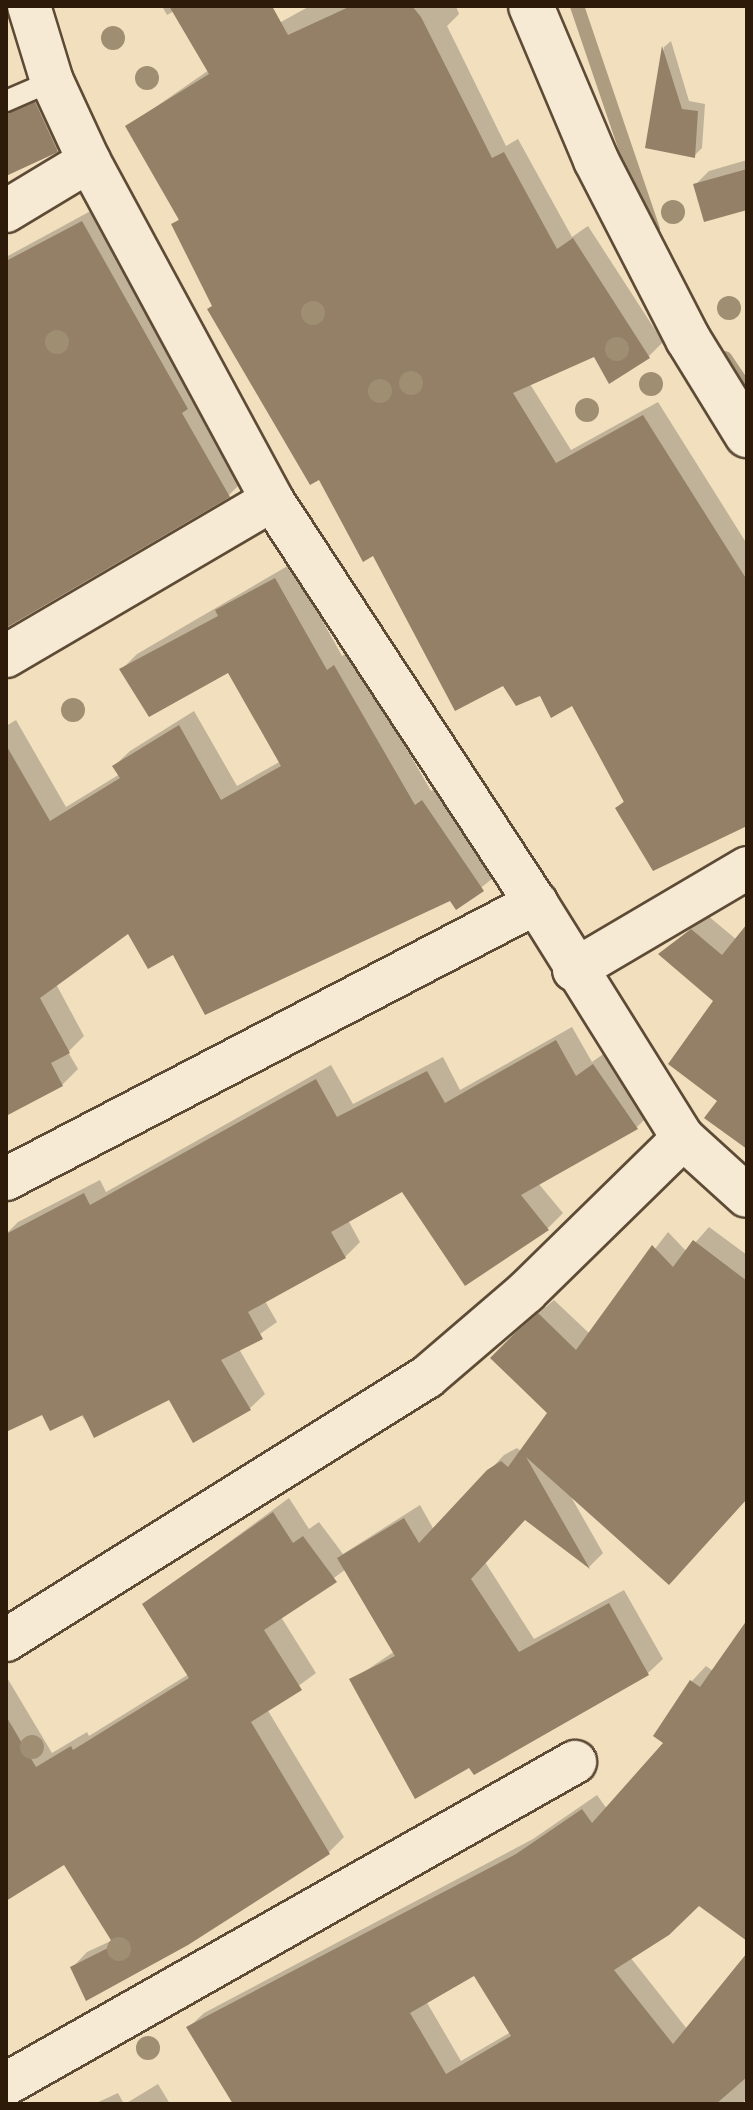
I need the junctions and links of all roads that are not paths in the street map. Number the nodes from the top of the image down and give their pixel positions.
1 (29, 6) edge
2 (531, 6) edge
3 (52, 81) junction
4 (6, 101) edge
5 (89, 161) junction
6 (6, 211) edge
7 (747, 435) edge
8 (272, 500) junction
9 (6, 656) edge
10 (747, 868) edge
11 (536, 903) junction
12 (574, 970) junction
13 (683, 1138) junction
14 (6, 1179) edge
15 (747, 1196) edge
16 (6, 1640) edge
17 (575, 1762) dead end
18 (6, 2084) edge

1 - 3 street
2 - 7 street
3 - 4 lane
3 - 5 street
5 - 6 street
5 - 8 street
8 - 9 street
8 - 11 street
10 - 12 street
11 - 12 street
11 - 14 street
12 - 13 street
13 - 15 street
13 - 16 street
17 - 18 street

